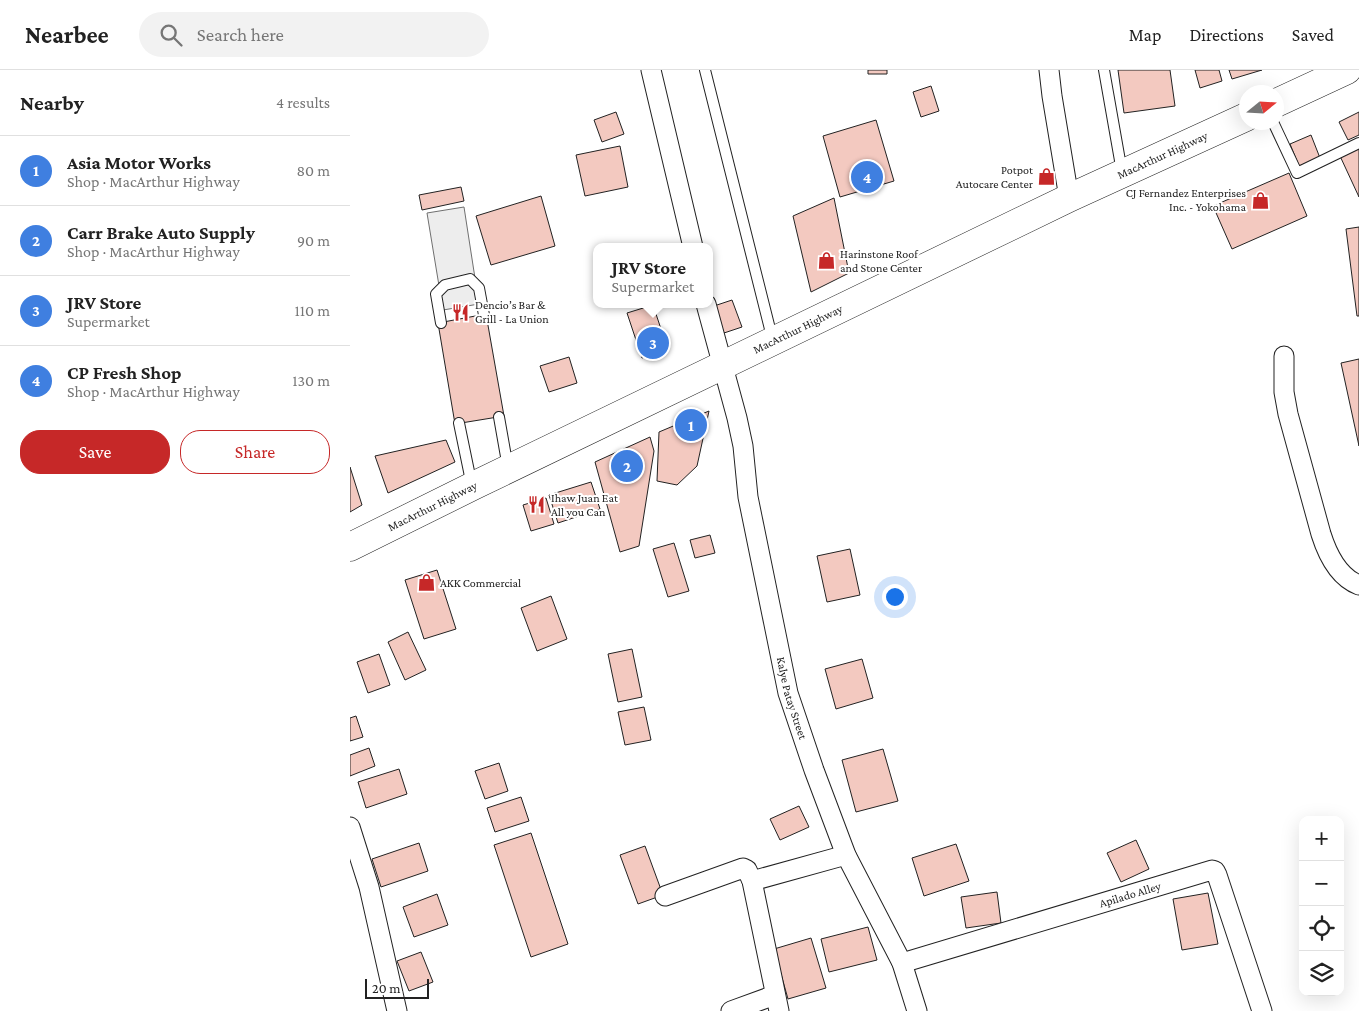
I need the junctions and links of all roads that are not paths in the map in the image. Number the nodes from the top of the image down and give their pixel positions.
1 (651, 70) edge
2 (705, 70) edge
3 (1049, 70) edge
4 (1104, 70) edge
5 (1347, 70) edge
6 (1284, 99) edge
7 (1239, 120) edge
8 (1276, 130) edge
9 (1359, 143) edge
10 (1122, 174) junction
11 (1068, 198) junction
12 (692, 243) edge
13 (707, 308) edge
14 (484, 315) dead end
15 (441, 323) dead end
16 (773, 341) junction
17 (1284, 356) dead end
18 (723, 366) junction
19 (499, 417) dead end
20 (459, 424) dead end
21 (508, 469) junction
22 (472, 487) junction
23 (350, 547) edge
24 (1359, 584) edge
25 (350, 827) edge
26 (846, 855) junction
27 (752, 881) junction
28 (664, 896) dead end
29 (902, 964) junction
30 (777, 1003) edge
31 (397, 1011) edge
32 (731, 1011) edge
33 (917, 1011) edge
34 (1262, 1011) edge

1 - 12 street
2 - 16 lane
3 - 11 street
4 - 10 lane
5 - 6 highway
7 - 10 highway, MacArthur Highway
8 - 9 lane
10 - 11 highway, MacArthur Highway
11 - 16 highway, MacArthur Highway
13 - 18 street, Kalye Patay Street
14 - 15 lane
16 - 18 highway, MacArthur Highway
17 - 24 street
18 - 21 highway, MacArthur Highway
18 - 26 street, Kalye Patay Street
19 - 21 lane
20 - 22 lane
21 - 22 highway, MacArthur Highway
22 - 23 highway, MacArthur Highway
25 - 31 street
26 - 27 street
26 - 29 street, Kalye Patay Street
27 - 28 street
27 - 30 street
29 - 33 street, Kalye Patay Street
29 - 34 street, Apilado Alley
30 - 32 street

